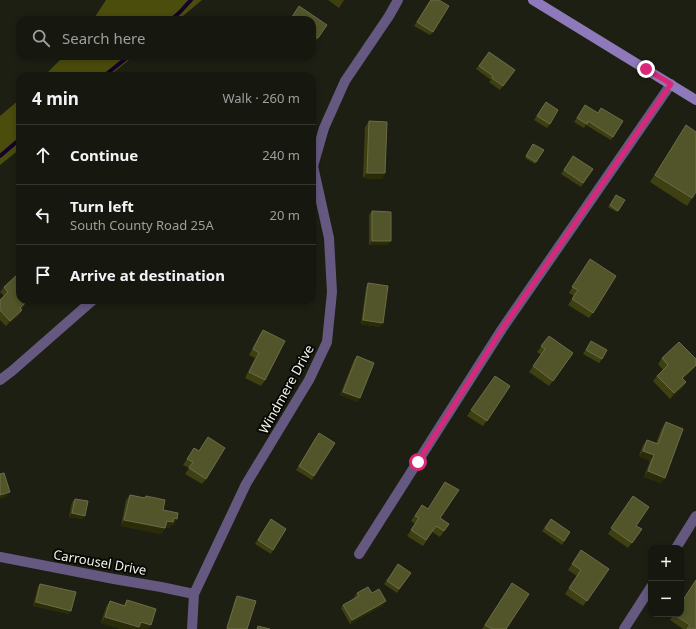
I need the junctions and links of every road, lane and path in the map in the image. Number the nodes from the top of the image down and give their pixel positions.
1 (398, 0) edge
2 (533, 0) edge
3 (671, 84) junction
4 (696, 100) edge
5 (316, 153) edge
6 (316, 183) edge
7 (88, 304) edge
8 (0, 380) edge
9 (696, 516) edge
10 (678, 545) edge
11 (359, 554) dead end
12 (0, 557) edge
13 (648, 592) edge
14 (194, 594) junction
15 (192, 629) edge
16 (624, 629) edge

1 - 5 street, Windmere Drive
2 - 3 main road
3 - 4 main road
3 - 11 street
6 - 14 street, Windmere Drive
7 - 8 street
9 - 10 street
12 - 14 street, Carrousel Drive
13 - 16 street
14 - 15 street, Windmere Drive

